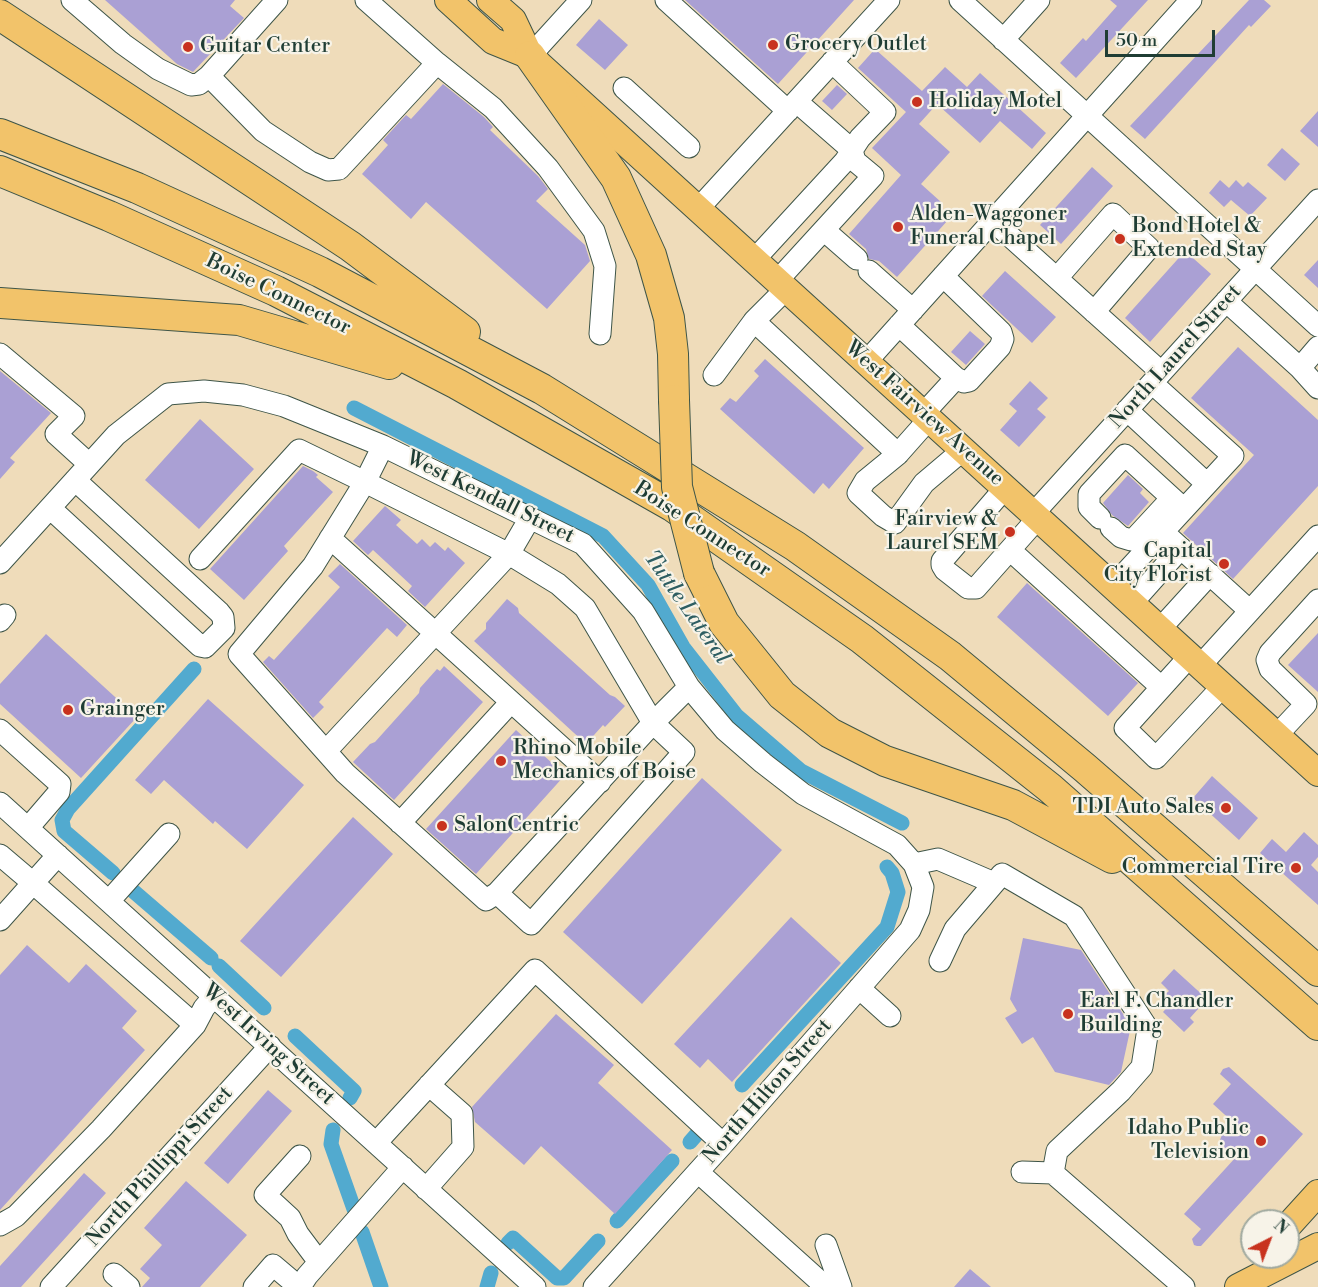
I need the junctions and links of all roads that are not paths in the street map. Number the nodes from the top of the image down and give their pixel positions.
1 (72, 0) edge
2 (366, 0) edge
3 (447, 0) edge
4 (490, 0) edge
5 (581, 0) edge
6 (666, 0) edge
7 (889, 0) edge
8 (960, 0) edge
9 (1039, 0) edge
10 (1191, 0) edge
11 (266, 4) edge
12 (0, 15) edge
13 (1004, 40) junction
14 (530, 56) junction
15 (832, 62) junction
16 (437, 63) junction
17 (209, 76) junction
18 (624, 88) dead end
19 (792, 106) junction
20 (1088, 117) junction
21 (0, 134) edge
22 (689, 147) dead end
23 (852, 150) junction
24 (0, 171) edge
25 (1318, 200) edge
26 (698, 210) junction
27 (993, 221) junction
28 (825, 231) junction
29 (754, 260) junction
30 (1255, 269) junction
31 (943, 276) junction
32 (1057, 278) junction
33 (782, 285) junction
34 (1226, 301) junction
35 (0, 303) edge
36 (1094, 312) junction
37 (906, 317) junction
38 (754, 321) junction
39 (1318, 326) edge
40 (600, 334) dead end
41 (1318, 347) edge
42 (0, 354) edge
43 (866, 362) junction
44 (1300, 368) junction
45 (714, 375) dead end
46 (956, 378) junction
47 (1157, 378) junction
48 (457, 384) junction
49 (1318, 388) edge
50 (542, 389) junction
51 (1127, 410) junction
52 (926, 417) junction
53 (1104, 436) junction
54 (383, 446) junction
55 (963, 450) junction
56 (898, 454) junction
57 (1125, 455) junction
58 (89, 464) junction
59 (75, 480) junction
60 (365, 482) junction
61 (1207, 484) junction
62 (1005, 488) junction
63 (1178, 503) junction
64 (50, 508) junction
65 (1036, 516) junction
66 (530, 518) junction
67 (1163, 532) junction
68 (330, 538) junction
69 (1181, 548) junction
70 (1010, 550) junction
71 (1314, 550) edge
72 (508, 554) junction
73 (200, 558) dead end
74 (0, 563) edge
75 (1210, 574) junction
76 (1123, 595) junction
77 (1318, 600) edge
78 (1250, 611) junction
79 (1160, 629) junction
80 (435, 633) junction
81 (1195, 661) junction
82 (1223, 686) junction
83 (689, 687) junction
84 (1161, 687) junction
85 (511, 702) junction
86 (653, 723) junction
87 (0, 730) edge
88 (1277, 735) junction
89 (326, 751) junction
90 (1318, 773) edge
91 (600, 782) junction
92 (0, 802) edge
93 (400, 823) junction
94 (28, 828) junction
95 (169, 834) dead end
96 (0, 855) edge
97 (58, 855) junction
98 (914, 864) junction
99 (33, 883) junction
100 (1159, 883) junction
101 (994, 884) junction
102 (923, 887) joint
103 (497, 893) junction
104 (109, 901) junction
105 (0, 920) edge
106 (940, 961) dead end
107 (1318, 971) edge
108 (859, 988) junction
109 (214, 996) junction
110 (890, 1016) dead end
111 (1318, 1024) edge
112 (195, 1025) junction
113 (270, 1047) junction
114 (429, 1085) junction
115 (376, 1143) junction
116 (723, 1144) junction
117 (300, 1156) dead end
118 (403, 1167) junction
119 (698, 1172) junction
120 (1022, 1172) dead end
121 (1053, 1173) junction
122 (426, 1189) junction
123 (1318, 1193) edge
124 (1300, 1213) edge
125 (0, 1225) edge
126 (826, 1245) dead end
127 (1318, 1246) edge
128 (319, 1262) junction
129 (1249, 1269) edge
130 (51, 1287) edge
131 (254, 1287) edge
132 (300, 1287) edge
133 (535, 1287) edge
134 (594, 1287) edge
135 (826, 1287) edge
136 (841, 1287) edge
137 (1184, 1287) edge
138 (1233, 1287) edge
139 (1238, 1287) edge

1 - 17 street
2 - 16 street
3 - 14 main road, West Fairview Avenue
4 - 14 main road, West Fairview Avenue
5 - 14 street
6 - 19 street
7 - 15 street
8 - 13 street
9 - 13 street
10 - 20 street
11 - 17 street
12 - 50 highway
13 - 20 street
14 - 26 main road, West Fairview Avenue
14 - 100 highway, bridge
15 - 19 street
15 - 23 street
16 - 17 street
16 - 40 street
18 - 22 street
19 - 23 street
19 - 26 street
20 - 27 street
20 - 30 street
21 - 50 highway, Boise Connector
23 - 28 street
23 - 29 street
24 - 48 highway, Boise Connector
25 - 30 street, North Laurel Street
26 - 29 main road, West Fairview Avenue
27 - 31 street
27 - 32 street
28 - 33 street
28 - 37 street
29 - 33 main road, West Fairview Avenue
30 - 34 street, North Laurel Street
30 - 39 street
31 - 37 street
31 - 46 street
32 - 36 street
32 - 36 street
33 - 38 street
33 - 43 main road, West Fairview Avenue
34 - 44 street
34 - 47 street, North Laurel Street
35 - 48 highway
36 - 47 street
37 - 43 street
37 - 46 street
38 - 45 street
38 - 56 street
41 - 44 street
42 - 58 street
43 - 52 main road, West Fairview Avenue
44 - 49 street
46 - 52 street
47 - 51 street, North Laurel Street
47 - 61 street
48 - 100 highway, Boise Connector
50 - 107 highway, Boise Connector
51 - 53 street, North Laurel Street
51 - 61 street
52 - 55 main road, West Fairview Avenue
52 - 56 street
53 - 57 street
53 - 65 street, North Laurel Street
54 - 58 street, West Kendall Street
54 - 60 street
54 - 66 street, West Kendall Street
55 - 56 street
55 - 62 main road, West Fairview Avenue
57 - 63 street
57 - 63 street
58 - 59 street
59 - 64 street
59 - 64 street
60 - 68 street
60 - 72 street
60 - 73 street
61 - 63 street
62 - 65 main road, West Fairview Avenue
62 - 70 street, North Laurel Street
63 - 67 street
64 - 74 street
65 - 70 street, North Laurel Street
65 - 76 main road, West Fairview Avenue
66 - 72 street
66 - 83 street, West Kendall Street
67 - 69 street
67 - 76 street
68 - 80 street
68 - 89 street
69 - 75 street
69 - 76 street
70 - 84 street
71 - 78 street
72 - 80 street
72 - 86 street
75 - 78 street
75 - 79 street
76 - 79 main road, West Fairview Avenue
77 - 88 street
78 - 81 street
79 - 81 main road, West Fairview Avenue
80 - 85 street
80 - 89 street
81 - 82 main road, West Fairview Avenue
81 - 84 street
82 - 84 street
82 - 88 main road, West Fairview Avenue
83 - 86 street
83 - 98 street, West Kendall Street
85 - 91 street
85 - 93 street
86 - 91 street
86 - 103 street
87 - 94 street
88 - 90 main road, West Fairview Avenue
89 - 93 street
91 - 103 street
92 - 94 street, West Irving Street
93 - 103 street
94 - 97 street, West Irving Street
95 - 104 street
96 - 99 street
97 - 99 street
97 - 104 street, West Irving Street
98 - 101 street
98 - 102 street, West Kendall Street
99 - 105 street
99 - 112 street
100 - 111 highway, Boise Connector
101 - 106 street
101 - 121 street
102 - 108 street, North Hilton Street
104 - 109 street, West Irving Street
108 - 110 street
108 - 116 street, North Hilton Street
109 - 112 street
109 - 113 street, West Irving Street
112 - 125 street
113 - 115 street, West Irving Street
113 - 130 street, North Phillippi Street
114 - 115 street
114 - 116 street
114 - 122 street
115 - 118 street, West Irving Street
116 - 119 street, North Hilton Street
117 - 128 street
118 - 122 street, West Irving Street
118 - 128 street
119 - 134 street, North Hilton Street
119 - 135 street
120 - 121 street
121 - 137 street
122 - 133 street, West Irving Street
123 - 124 main road
126 - 136 street
127 - 139 main road
128 - 132 street
129 - 138 main road
131 - 132 street

